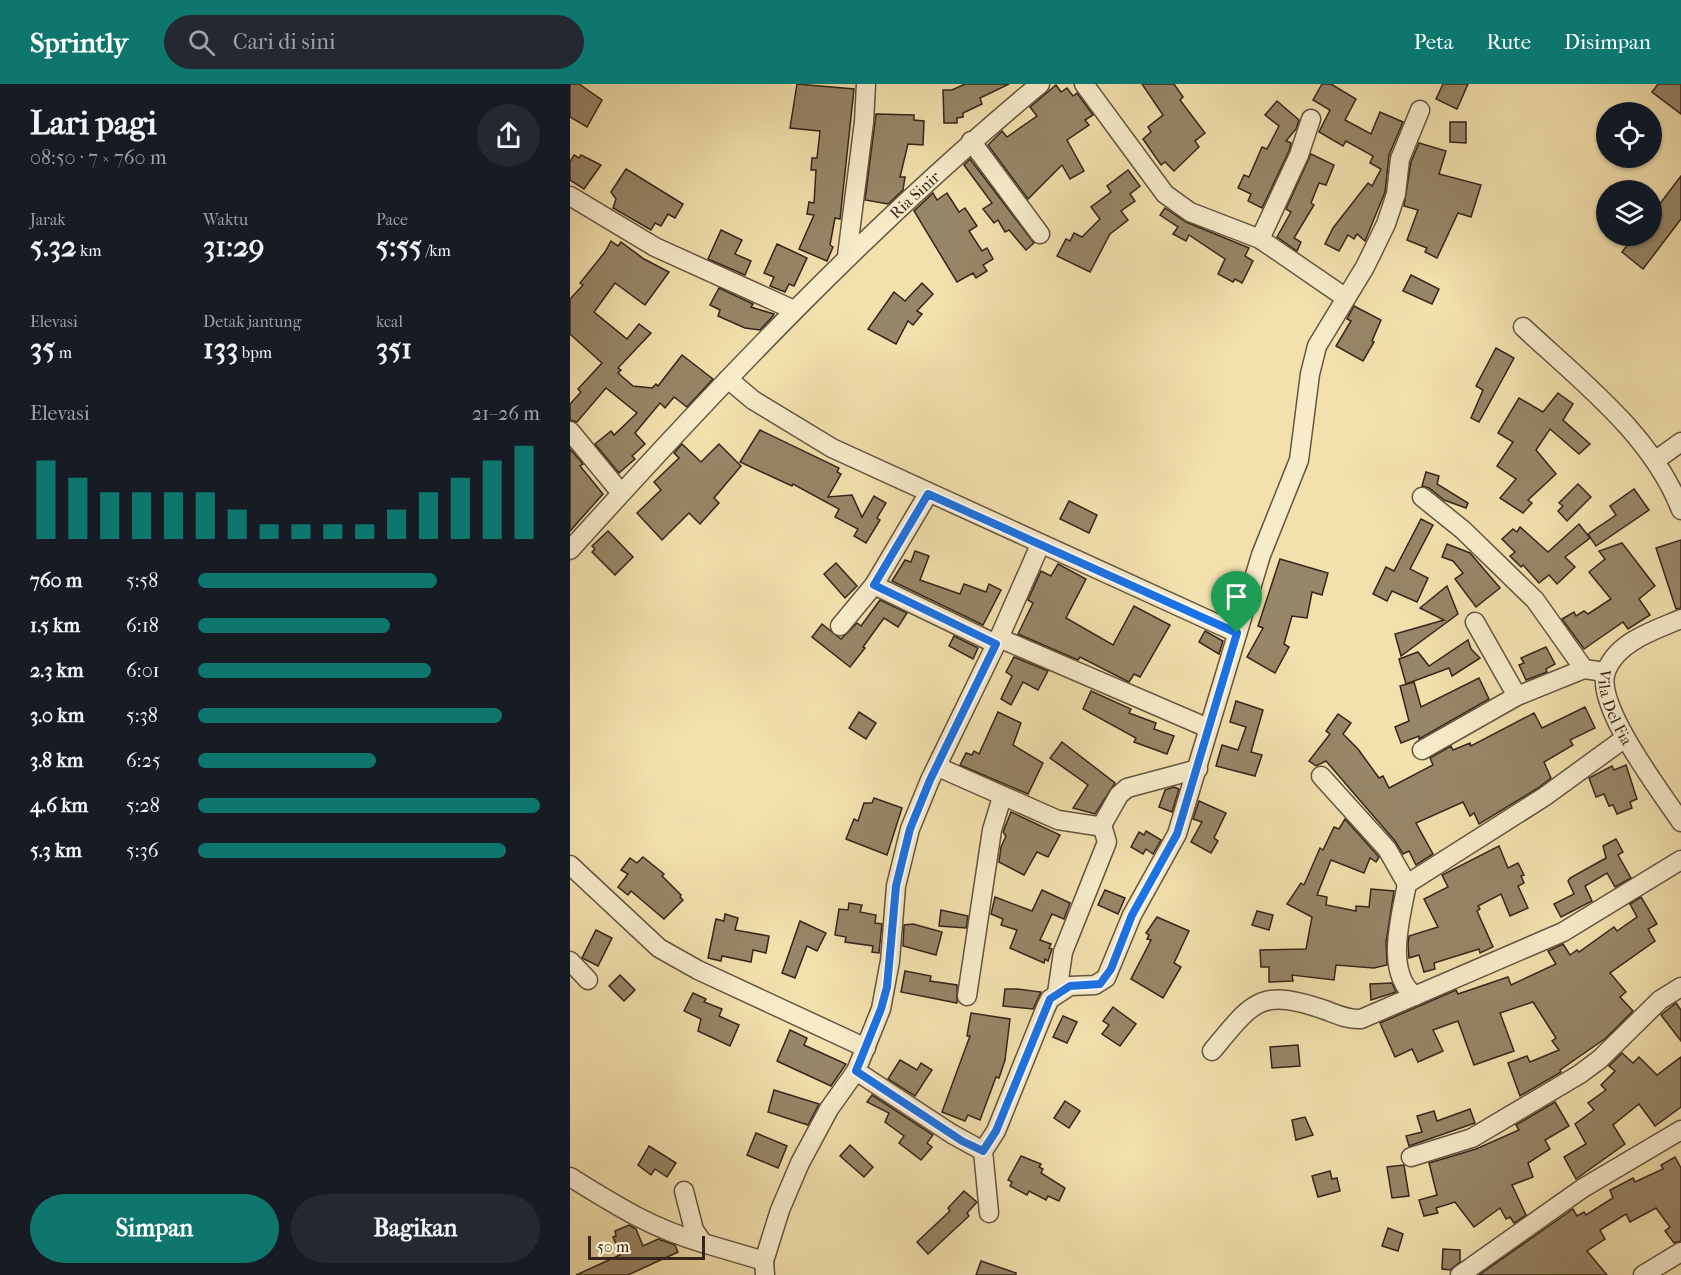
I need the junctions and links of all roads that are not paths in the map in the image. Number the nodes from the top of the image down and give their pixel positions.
1 (866, 84) edge
2 (1040, 84) edge
3 (1084, 84) edge
4 (1420, 111) dead end
5 (1311, 119) dead end
6 (971, 141) junction
7 (570, 196) edge
8 (1040, 234) dead end
9 (1260, 239) junction
10 (846, 256) junction
11 (1346, 298) junction
12 (794, 310) junction
13 (1523, 327) dead end
14 (728, 379) junction
15 (570, 431) edge
16 (1681, 442) edge
17 (1656, 460) junction
18 (621, 494) junction
19 (928, 494) junction
20 (1422, 498) dead end
21 (1681, 510) edge
22 (1040, 545) junction
23 (570, 550) edge
24 (874, 585) junction
25 (1681, 619) edge
26 (1475, 622) dead end
27 (840, 626) dead end
28 (1237, 633) junction
29 (998, 641) junction
30 (1584, 669) junction
31 (1605, 672) junction
32 (1517, 696) junction
33 (1208, 728) junction
34 (1625, 738) junction
35 (1422, 750) dead end
36 (938, 766) junction
37 (1198, 769) junction
38 (1321, 776) dead end
39 (1002, 797) junction
40 (1681, 822) edge
41 (1102, 825) junction
42 (1681, 860) edge
43 (570, 865) edge
44 (1407, 884) junction
45 (570, 961) edge
46 (588, 980) dead end
47 (1681, 987) edge
48 (1057, 993) junction
49 (967, 996) dead end
50 (1415, 996) junction
51 (866, 1048) junction
52 (1212, 1051) dead end
53 (856, 1071) junction
54 (1681, 1130) edge
55 (983, 1151) junction
56 (1411, 1157) dead end
57 (570, 1177) edge
58 (684, 1191) dead end
59 (989, 1213) dead end
60 (703, 1243) junction
61 (1681, 1252) edge
62 (765, 1268) edge
63 (1460, 1275) edge
64 (1643, 1275) edge

1 - 10 street
2 - 6 street, Ria Sinir
3 - 9 street
4 - 11 street
5 - 9 street
6 - 8 street
6 - 10 street, Ria Sinir
7 - 12 street
9 - 11 street
10 - 12 street, Ria Sinir
11 - 28 street
12 - 14 street, Ria Sinir
13 - 17 street
14 - 18 street, Ria Sinir
14 - 19 street
15 - 18 street
16 - 17 street
17 - 21 street
18 - 23 street, Ria Sinir
19 - 22 street
19 - 24 street
20 - 30 street
22 - 28 street
22 - 29 street
24 - 27 street
24 - 29 street
25 - 31 street, Vila Del Fia
26 - 32 street
28 - 33 street
29 - 33 street
29 - 36 street
30 - 31 street
30 - 32 street
31 - 34 street, Vila Del Fia
32 - 35 street
33 - 37 street
34 - 40 street, Vila Del Fia
34 - 44 street
36 - 39 street
36 - 51 street
37 - 41 street
37 - 48 street
38 - 44 street
39 - 41 street
39 - 49 street
41 - 48 street
42 - 50 street
43 - 51 street
44 - 50 street
45 - 46 street
47 - 56 street
48 - 55 street
50 - 52 street
51 - 53 street
53 - 55 street
53 - 62 street
54 - 63 street
55 - 59 street
57 - 60 street
58 - 60 street
60 - 62 street
61 - 64 street

